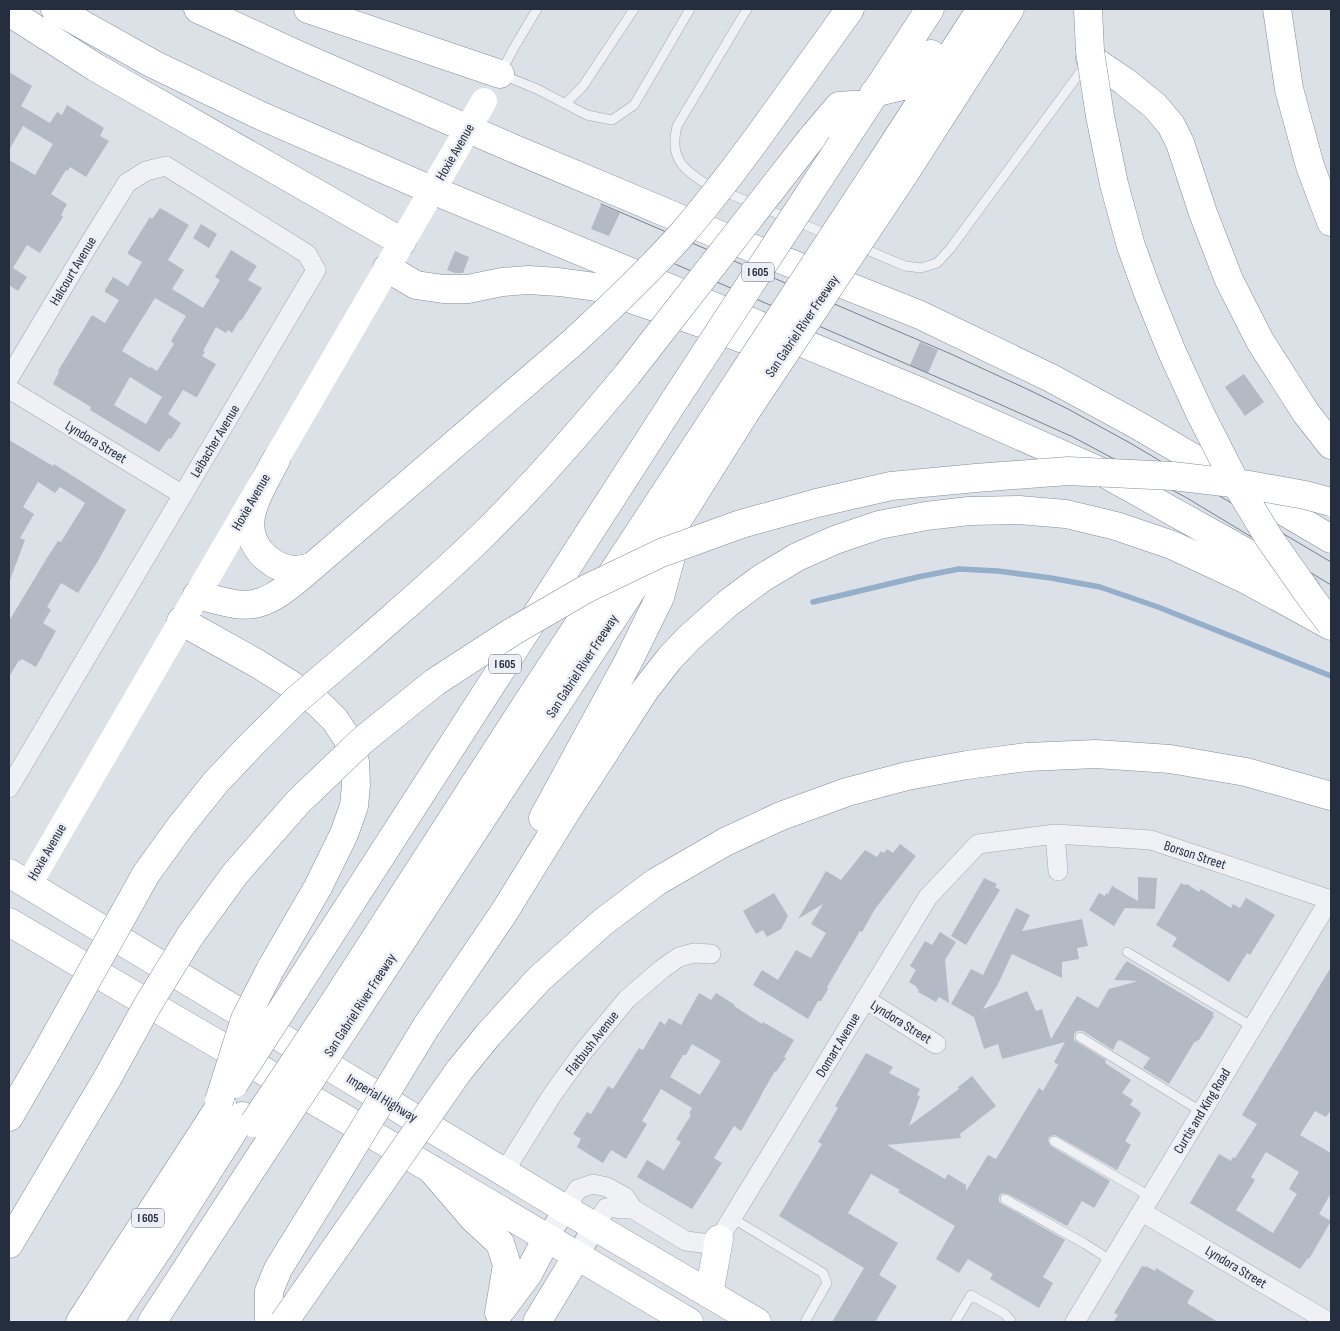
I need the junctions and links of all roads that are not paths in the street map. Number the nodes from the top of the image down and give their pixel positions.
1 (55, 9) edge
2 (198, 9) edge
3 (308, 9) edge
4 (537, 9) edge
5 (634, 9) edge
6 (690, 9) edge
7 (746, 9) edge
8 (850, 9) edge
9 (930, 9) edge
10 (960, 9) edge
11 (980, 9) edge
12 (1010, 9) edge
13 (1088, 9) edge
14 (1277, 9) edge
15 (9, 12) edge
16 (1090, 58) joint
17 (500, 74) junction
18 (871, 98) junction
19 (566, 103) junction
20 (146, 171) joint
21 (890, 172) junction
22 (1331, 222) edge
23 (402, 242) junction
24 (387, 268) junction
25 (9, 378) edge
26 (9, 389) edge
27 (734, 408) junction
28 (1331, 445) edge
29 (276, 460) junction
30 (1104, 473) junction
31 (182, 495) junction
32 (1331, 502) edge
33 (684, 510) junction
34 (1331, 539) edge
35 (314, 566) junction
36 (197, 596) junction
37 (1331, 604) edge
38 (181, 621) junction
39 (1331, 625) edge
40 (9, 788) edge
41 (1331, 796) edge
42 (1055, 834) junction
43 (1058, 871) dead end
44 (19, 879) edge
45 (1331, 900) edge
46 (10, 926) edge
47 (1126, 952) dead end
48 (711, 954) dead end
49 (865, 999) junction
50 (323, 1005) junction
51 (426, 1027) junction
52 (1253, 1027) junction
53 (1080, 1037) dead end
54 (936, 1044) dead end
55 (1202, 1112) junction
56 (238, 1115) junction
57 (9, 1117) edge
58 (1054, 1141) dead end
59 (431, 1169) junction
60 (504, 1172) junction
61 (248, 1175) junction
62 (1005, 1199) dead end
63 (1146, 1204) junction
64 (633, 1208) junction
65 (565, 1209) junction
66 (595, 1226) junction
67 (726, 1228) junction
68 (547, 1238) junction
69 (9, 1244) edge
70 (577, 1256) junction
71 (1112, 1261) junction
72 (709, 1294) junction
73 (1328, 1315) edge
74 (496, 1318) edge
75 (80, 1322) edge
76 (110, 1322) edge
77 (123, 1322) edge
78 (152, 1322) edge
79 (174, 1322) edge
80 (268, 1322) edge
81 (284, 1322) edge
82 (536, 1322) edge
83 (689, 1322) edge
84 (757, 1322) edge
85 (805, 1322) edge
86 (955, 1322) edge
87 (1011, 1322) edge
88 (1075, 1322) edge

1 - 30 main road
2 - 34 main road
3 - 17 main road
4 - 17 lane
5 - 19 lane
6 - 19 lane
7 - 16 lane
8 - 35 main road, bridge
9 - 18 main road, San Gabriel River Freeway / I 605
10 - 18 main road
11 - 21 main road
12 - 21 main road, San Gabriel River Freeway / I 605
13 - 39 main road, bridge
14 - 22 main road
15 - 23 main road
16 - 28 main road
17 - 19 lane
17 - 23 main road, Hoxie Avenue, bridge
18 - 50 main road, San Gabriel River Freeway / I 605, bridge
18 - 57 main road, bridge
20 - 25 street, Halcourt Avenue
20 - 31 street, Leibacher Avenue
21 - 27 main road, San Gabriel River Freeway / I 605, bridge
23 - 24 main road, Hoxie Avenue
24 - 29 main road, Hoxie Avenue
24 - 30 main road
26 - 31 street, Lyndora Street
27 - 33 main road, San Gabriel River Freeway / I 605
27 - 50 main road
29 - 35 main road
29 - 36 main road, Hoxie Avenue
30 - 37 main road
31 - 40 street, Leibacher Avenue
32 - 69 main road, bridge
33 - 50 main road, San Gabriel River Freeway / I 605
33 - 51 main road
35 - 36 main road
36 - 38 main road, Hoxie Avenue
38 - 44 main road, Hoxie Avenue
38 - 56 main road, bridge
39 - 51 main road
41 - 81 main road, bridge
42 - 43 street
42 - 45 street, Borson Street
42 - 49 street, Domart Avenue
44 - 46 main road, Hoxie Avenue
44 - 60 main road, Imperial Highway
45 - 52 street, Curtis and King Road
46 - 59 main road
47 - 52 lane
48 - 60 street, Flatbush Avenue
49 - 54 street, Lyndora Street
49 - 67 street, Domart Avenue
50 - 56 main road, San Gabriel River Freeway / I 605, bridge
50 - 56 main road, San Gabriel River Freeway / I 605, bridge
51 - 80 main road, bridge
52 - 55 street, Curtis and King Road
53 - 55 lane
55 - 63 street, Curtis and King Road
56 - 61 main road, San Gabriel River Freeway / I 605
56 - 75 main road, San Gabriel River Freeway / I 605
56 - 76 main road
56 - 77 main road
58 - 63 lane
59 - 68 main road
59 - 74 main road
60 - 65 main road, Imperial Highway
61 - 78 main road, San Gabriel River Freeway / I 605
61 - 79 main road
62 - 71 lane
63 - 71 street, Curtis and King Road
63 - 73 street, Lyndora Street
64 - 65 street
64 - 66 street
64 - 67 street
65 - 66 main road, Imperial Highway
65 - 68 street
66 - 70 street
66 - 72 main road, Imperial Highway
67 - 72 main road
67 - 85 lane
68 - 70 main road
68 - 74 main road
70 - 82 main road
70 - 83 main road
71 - 88 street, Curtis and King Road
72 - 84 main road, Imperial Highway
86 - 87 lane

